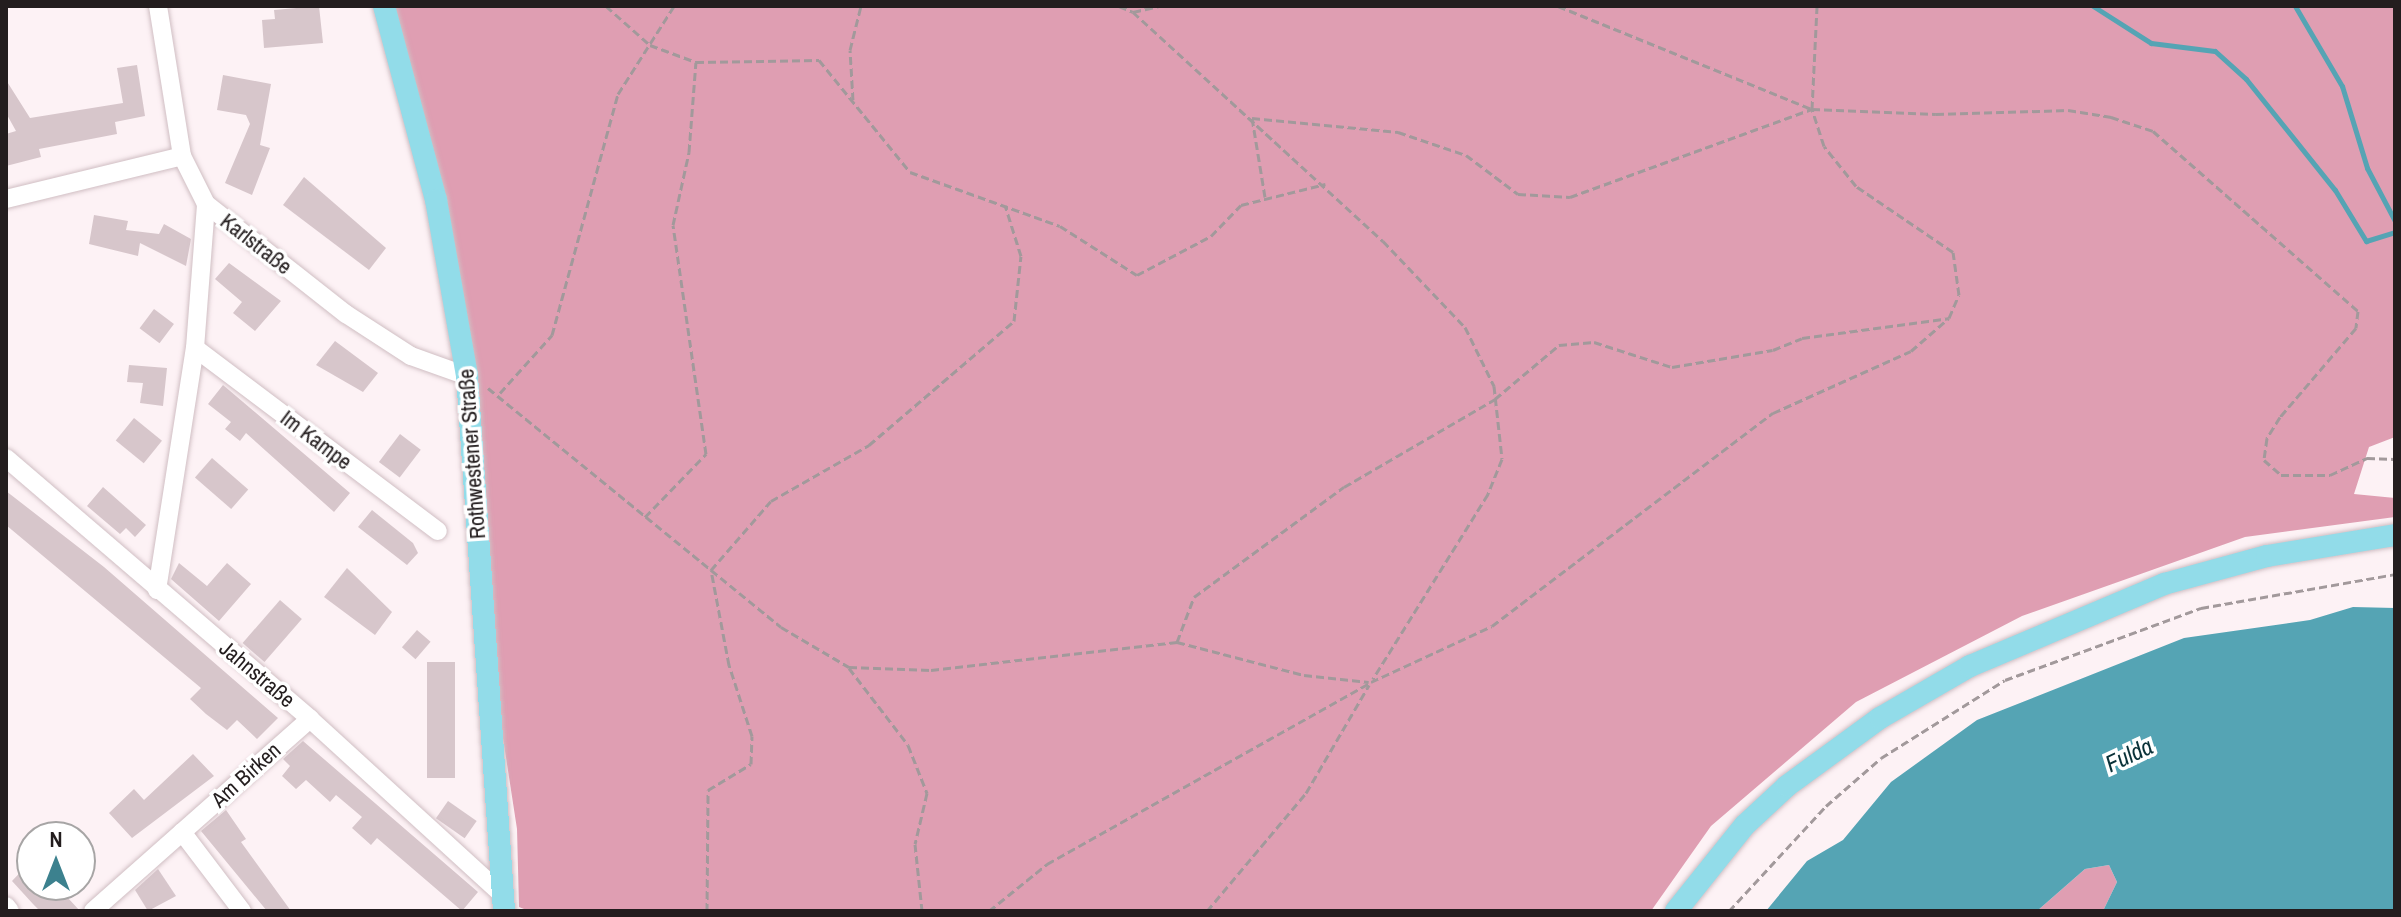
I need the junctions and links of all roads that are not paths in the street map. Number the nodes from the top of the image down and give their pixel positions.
1 (158, 6) edge
2 (384, 6) edge
3 (182, 156) junction
4 (6, 199) edge
5 (206, 204) junction
6 (195, 348) junction
7 (467, 376) junction
8 (8, 465) edge
9 (438, 531) dead end
10 (2395, 535) edge
11 (157, 590) junction
12 (310, 719) junction
13 (182, 832) junction
14 (503, 903) edge
15 (93, 911) edge
16 (242, 911) edge
17 (1676, 911) edge

1 - 3 street, Karlstraße
2 - 7 main road, Rothwestener Straße
3 - 4 street
3 - 5 street, Karlstraße
5 - 6 street
5 - 7 street, Karlstraße
6 - 9 street, Im Kampe
6 - 11 street
7 - 14 main road, Rothwestener Straße
8 - 11 street, Jahnstraße
10 - 17 main road
11 - 12 street, Jahnstraße
12 - 13 street, Am Birken
12 - 14 street, Jahnstraße
13 - 15 street, Am Birken
13 - 16 street

